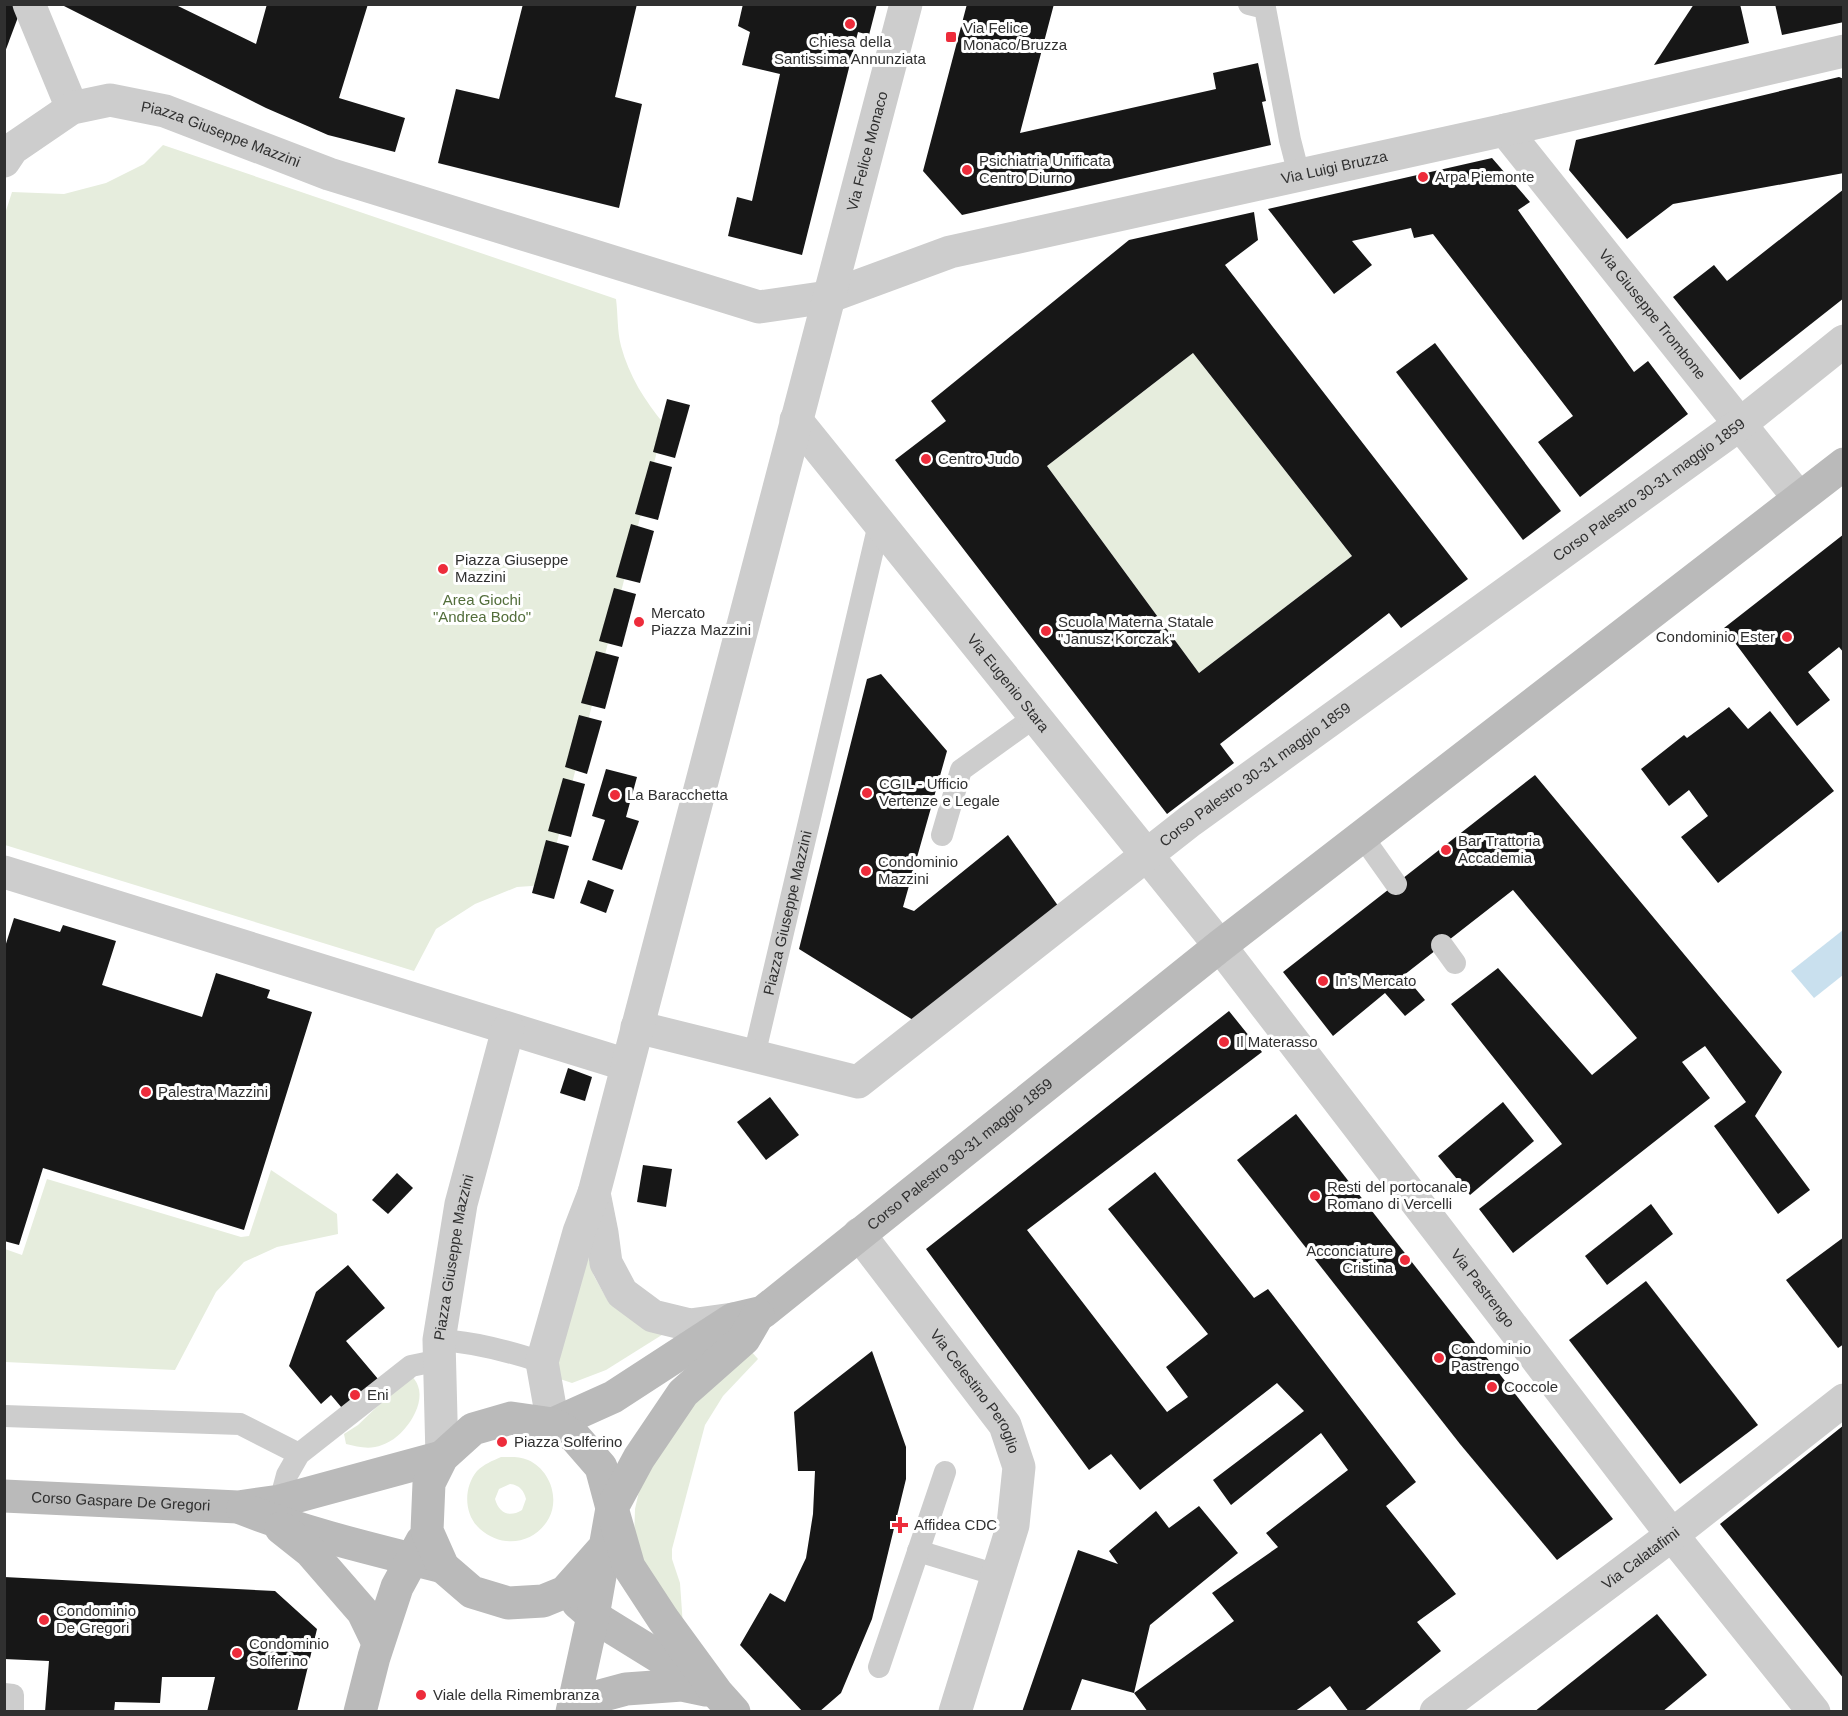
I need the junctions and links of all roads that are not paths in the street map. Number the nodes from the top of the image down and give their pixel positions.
1 (29, 4) edge
2 (906, 4) edge
3 (1249, 4) edge
4 (1844, 51) edge
5 (72, 108) junction
6 (1505, 130) junction
7 (4, 161) edge
8 (1299, 175) junction
9 (828, 297) junction
10 (1844, 341) edge
11 (796, 420) junction
12 (1739, 425) junction
13 (1844, 464) edge
14 (1799, 498) junction
15 (879, 524) junction
16 (1036, 716) junction
17 (942, 836) dead end
18 (1362, 836) junction
19 (1147, 856) junction
20 (4, 872) edge
21 (1396, 884) dead end
22 (1220, 946) junction
23 (638, 1027) junction
24 (508, 1029) junction
25 (754, 1056) junction
26 (627, 1065) junction
27 (594, 1193) junction
28 (859, 1233) junction
29 (746, 1317) junction
30 (439, 1350) junction
31 (542, 1362) junction
32 (1844, 1400) edge
33 (4, 1416) edge
34 (553, 1424) junction
35 (299, 1454) junction
36 (442, 1457) junction
37 (945, 1472) dead end
38 (4, 1496) edge
39 (612, 1508) junction
40 (277, 1511) junction
41 (1672, 1534) junction
42 (604, 1548) junction
43 (918, 1551) junction
44 (428, 1552) junction
45 (997, 1575) junction
46 (565, 1592) junction
47 (593, 1616) junction
48 (378, 1643) junction
49 (879, 1668) dead end
50 (4, 1694) edge
51 (726, 1702) edge
52 (573, 1707) edge
53 (13, 1712) edge
54 (360, 1712) edge
55 (955, 1712) edge
56 (1436, 1712) edge
57 (1814, 1712) edge

1 - 5 street
2 - 9 street, Via Felice Monaco
3 - 8 lane
4 - 6 street, Via Luigi Bruzza
5 - 7 street, Piazza Giuseppe Mazzini
5 - 9 street, Piazza Giuseppe Mazzini
6 - 8 street, Via Luigi Bruzza
6 - 12 street, Via Giuseppe Trombone
8 - 9 street, Via Luigi Bruzza
9 - 11 street
10 - 12 street, Corso Palestro 30-31 maggio 1859
11 - 15 street, Via Eugenio Stara
11 - 23 street
12 - 14 street, Via Giuseppe Trombone
12 - 19 street, Corso Palestro 30-31 maggio 1859
13 - 14 main road, Corso Palestro 30-31 maggio 1859
14 - 18 main road, Corso Palestro 30-31 maggio 1859
15 - 16 street, Via Eugenio Stara
15 - 25 lane, Piazza Giuseppe Mazzini
16 - 17 lane
16 - 19 street, Via Eugenio Stara
18 - 21 lane
18 - 22 main road, Corso Palestro 30-31 maggio 1859
19 - 22 street, Via Eugenio Stara
19 - 25 street, Corso Palestro 30-31 maggio 1859
20 - 24 street
22 - 28 main road, Corso Palestro 30-31 maggio 1859
22 - 41 street, Via Pastrengo
23 - 25 street, Corso Palestro 30-31 maggio 1859
23 - 26 street
24 - 26 street
24 - 30 street, Piazza Giuseppe Mazzini
26 - 27 street
27 - 29 street
27 - 31 street
28 - 29 main road, Corso Palestro 30-31 maggio 1859
28 - 45 street, Via Celestino Peroglio
29 - 34 main road, Corso Palestro 30-31 maggio 1859
29 - 39 main road, Corso Palestro 30-31 maggio 1859
30 - 31 lane
30 - 35 lane
30 - 36 street, Piazza Giuseppe Mazzini
31 - 34 street
32 - 41 street, Via Calatafimi
33 - 35 lane
34 - 36 main road
34 - 39 main road
35 - 40 lane
36 - 40 main road, Corso Gaspare De Gregori
36 - 44 main road
37 - 43 lane
38 - 40 main road, Corso Gaspare De Gregori
39 - 42 main road
39 - 51 main road
40 - 44 main road, Corso Gaspare De Gregori
40 - 48 main road
41 - 56 street, Via Calatafimi
41 - 57 street, Via Pastrengo
42 - 46 main road
42 - 47 main road
43 - 45 lane
43 - 49 lane
44 - 46 main road
44 - 48 main road
45 - 55 street, Via Celestino Peroglio
46 - 47 main road
47 - 51 main road
47 - 52 main road
48 - 54 main road
50 - 53 lane
51 - 52 main road

